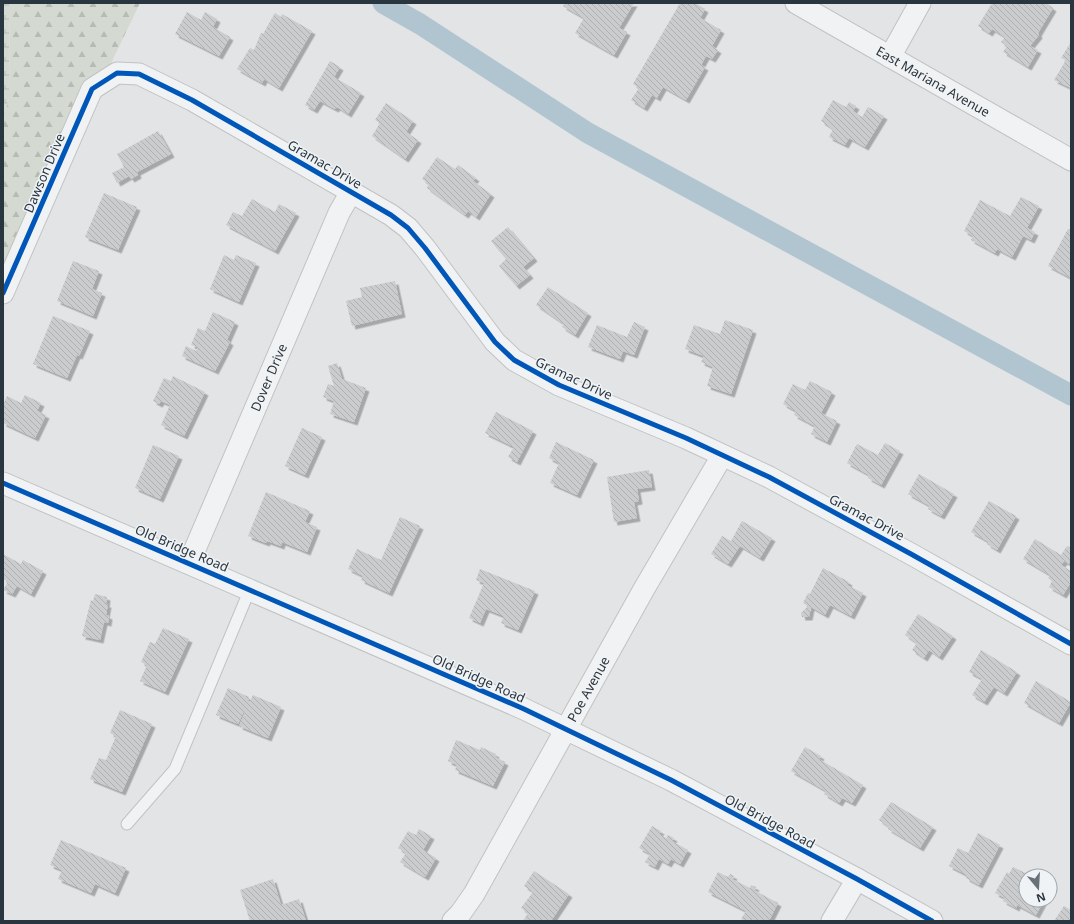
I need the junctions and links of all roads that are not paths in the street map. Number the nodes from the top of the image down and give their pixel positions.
1 (796, 3) edge
2 (920, 3) edge
3 (890, 56) junction
4 (117, 73) joint
5 (1071, 160) edge
6 (351, 192) junction
7 (3, 293) edge
8 (722, 456) junction
9 (3, 483) edge
10 (189, 563) junction
11 (250, 589) junction
12 (1071, 644) edge
13 (566, 729) junction
14 (127, 824) dead end
15 (857, 879) junction
16 (453, 921) edge
17 (832, 921) edge
18 (932, 921) edge

1 - 3 street, East Mariana Avenue
2 - 3 street
3 - 5 street, East Mariana Avenue
4 - 6 street, Gramac Drive
4 - 7 street, Dawson Drive
6 - 8 street, Gramac Drive
6 - 10 street, Dover Drive
8 - 12 street, Gramac Drive
8 - 13 street, Poe Avenue
9 - 10 street, Old Bridge Road
10 - 11 street, Old Bridge Road
11 - 13 street, Old Bridge Road
11 - 14 lane
13 - 15 street, Old Bridge Road
13 - 16 street, Poe Avenue
15 - 17 street
15 - 18 street, Old Bridge Road

